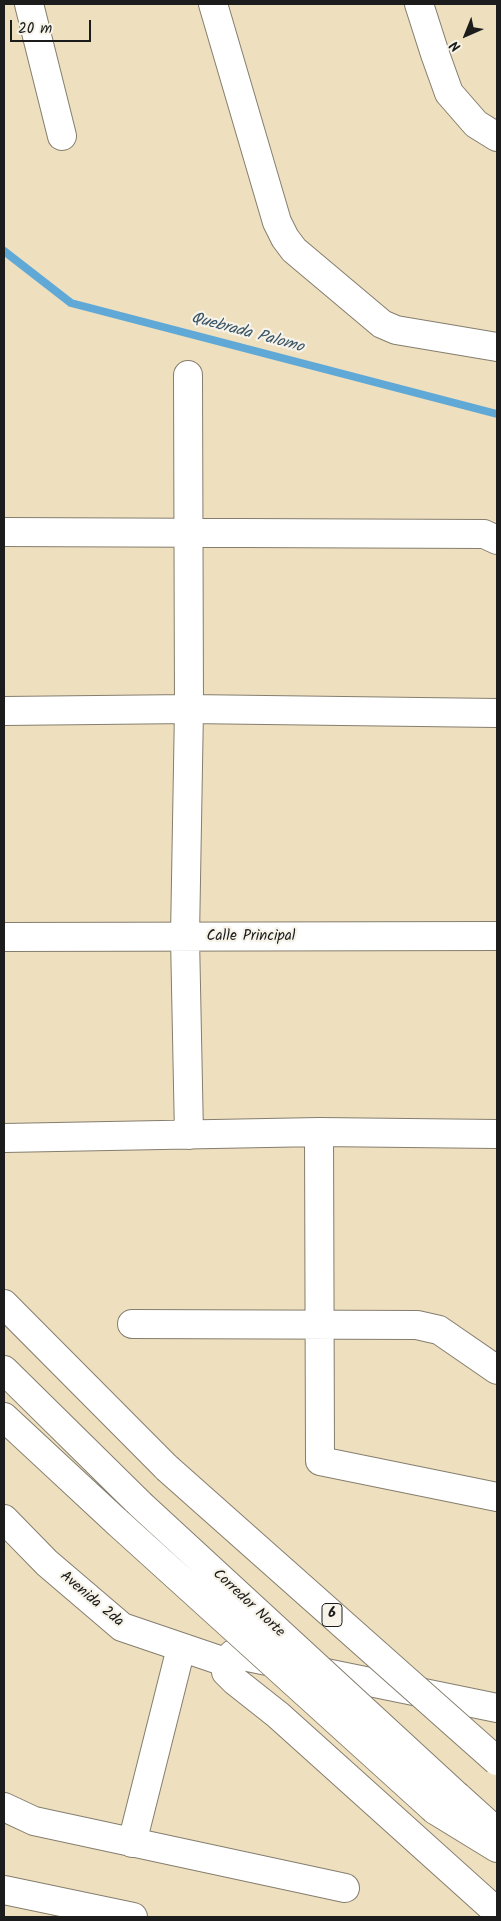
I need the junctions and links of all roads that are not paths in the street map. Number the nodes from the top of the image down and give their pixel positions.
1 (29, 4) edge
2 (213, 4) edge
3 (419, 4) edge
4 (62, 136) dead end
5 (497, 137) edge
6 (497, 347) edge
7 (188, 375) dead end
8 (188, 531) junction
9 (4, 532) edge
10 (497, 540) edge
11 (189, 709) junction
12 (4, 711) edge
13 (497, 713) edge
14 (497, 930) edge
15 (497, 936) edge
16 (4, 937) edge
17 (184, 937) junction
18 (319, 1132) junction
19 (497, 1134) edge
20 (189, 1135) junction
21 (4, 1138) edge
22 (4, 1304) edge
23 (132, 1324) dead end
24 (319, 1325) junction
25 (4, 1370) edge
26 (497, 1370) edge
27 (4, 1417) edge
28 (497, 1498) edge
29 (4, 1519) edge
30 (182, 1648) junction
31 (225, 1662) junction
32 (497, 1708) edge
33 (497, 1761) edge
34 (446, 1803) junction
35 (4, 1807) edge
36 (497, 1832) edge
37 (132, 1843) junction
38 (497, 1848) edge
39 (344, 1888) dead end
40 (4, 1890) edge
41 (497, 1912) edge
42 (133, 1917) edge

1 - 4 main road
2 - 6 main road
3 - 5 main road
7 - 8 main road
8 - 9 main road
8 - 10 main road
8 - 11 main road
11 - 12 main road
11 - 13 main road
11 - 17 main road
14 - 15 main road
15 - 17 main road, Calle Principal
16 - 17 main road, Calle Principal
17 - 20 main road
18 - 19 main road
18 - 20 main road
18 - 24 main road
20 - 21 main road
22 - 33 main road, 6, bridge
23 - 24 main road
24 - 26 main road
24 - 28 main road
25 - 34 main road, Corredor Norte, bridge
27 - 34 main road, bridge
29 - 30 main road, Avenida 2da
30 - 31 main road, Avenida 2da
30 - 37 main road
31 - 32 main road
31 - 41 main road
34 - 36 main road, Corredor Norte
34 - 38 main road
35 - 37 main road
37 - 39 main road
40 - 42 main road

